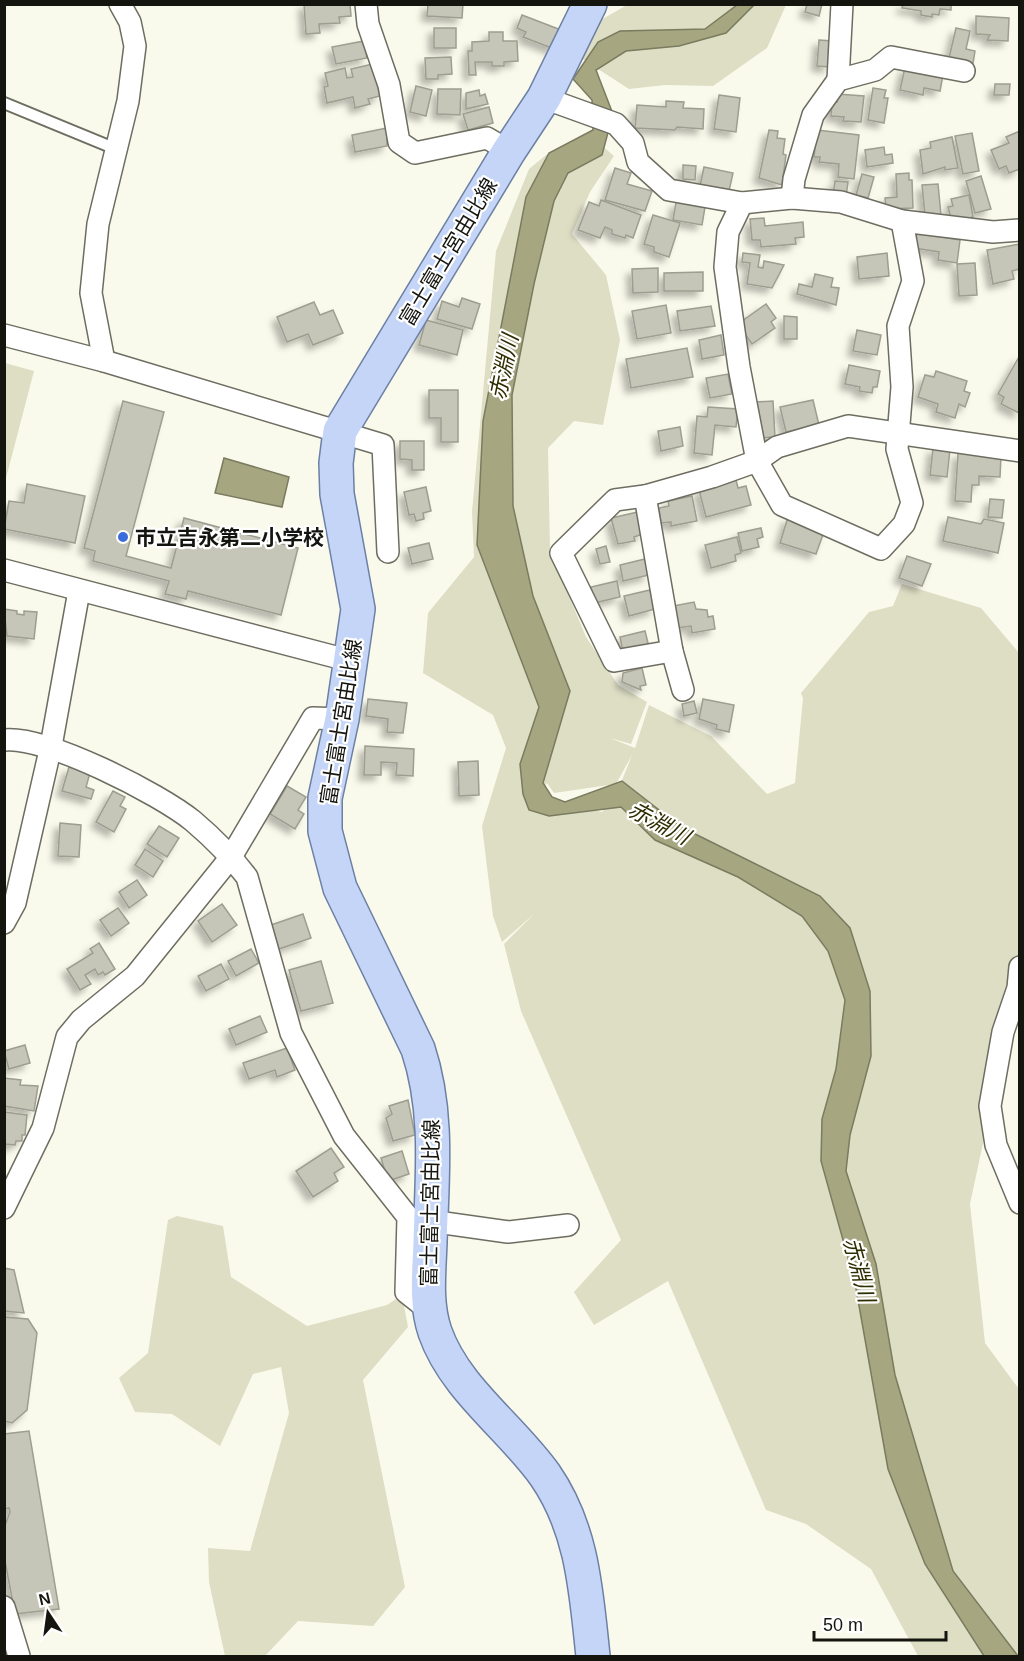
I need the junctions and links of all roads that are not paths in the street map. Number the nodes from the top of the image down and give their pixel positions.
1 (120, 4) edge
2 (366, 4) edge
3 (590, 4) edge
4 (842, 4) edge
5 (964, 71) dead end
6 (838, 80) junction
7 (544, 98) junction
8 (4, 103) edge
9 (116, 149) junction
10 (509, 151) junction
11 (792, 198) junction
12 (742, 203) junction
13 (902, 220) junction
14 (1020, 230) edge
15 (4, 335) edge
16 (104, 361) junction
17 (340, 431) junction
18 (900, 434) junction
19 (1020, 452) edge
20 (757, 461) junction
21 (645, 496) junction
22 (388, 552) dead end
23 (4, 570) edge
24 (79, 591) junction
25 (672, 651) junction
26 (351, 661) junction
27 (683, 690) dead end
28 (342, 719) junction
29 (4, 740) edge
30 (51, 747) junction
31 (231, 857) junction
32 (4, 923) edge
33 (1020, 967) edge
34 (1020, 1203) edge
35 (4, 1208) edge
36 (430, 1221) junction
37 (567, 1225) dead end
38 (430, 1311) junction
39 (4, 1607) edge
40 (19, 1656) edge
41 (593, 1656) edge

1 - 9 street
2 - 10 street
3 - 7 main road, 富士富士宮由比線
4 - 6 street
5 - 6 street
6 - 11 street
7 - 10 main road, 富士富士宮由比線
7 - 12 street
8 - 9 lane
9 - 16 street
10 - 17 main road, 富士富士宮由比線
11 - 12 street
11 - 13 street
12 - 20 street
13 - 14 street
13 - 18 street
15 - 16 street
16 - 17 street
17 - 22 street
17 - 26 main road, 富士富士宮由比線
18 - 19 street
18 - 20 street
18 - 20 street
20 - 21 street
21 - 25 street
21 - 25 street
23 - 24 street
24 - 26 street
24 - 30 street
25 - 27 street
26 - 28 main road, 富士富士宮由比線
28 - 31 street
28 - 36 main road, 富士富士宮由比線
29 - 30 street
30 - 31 street
30 - 32 street
31 - 35 street
31 - 38 street
33 - 34 street
36 - 37 street
36 - 38 main road, 富士富士宮由比線
38 - 41 main road, 富士富士宮由比線
39 - 40 street

